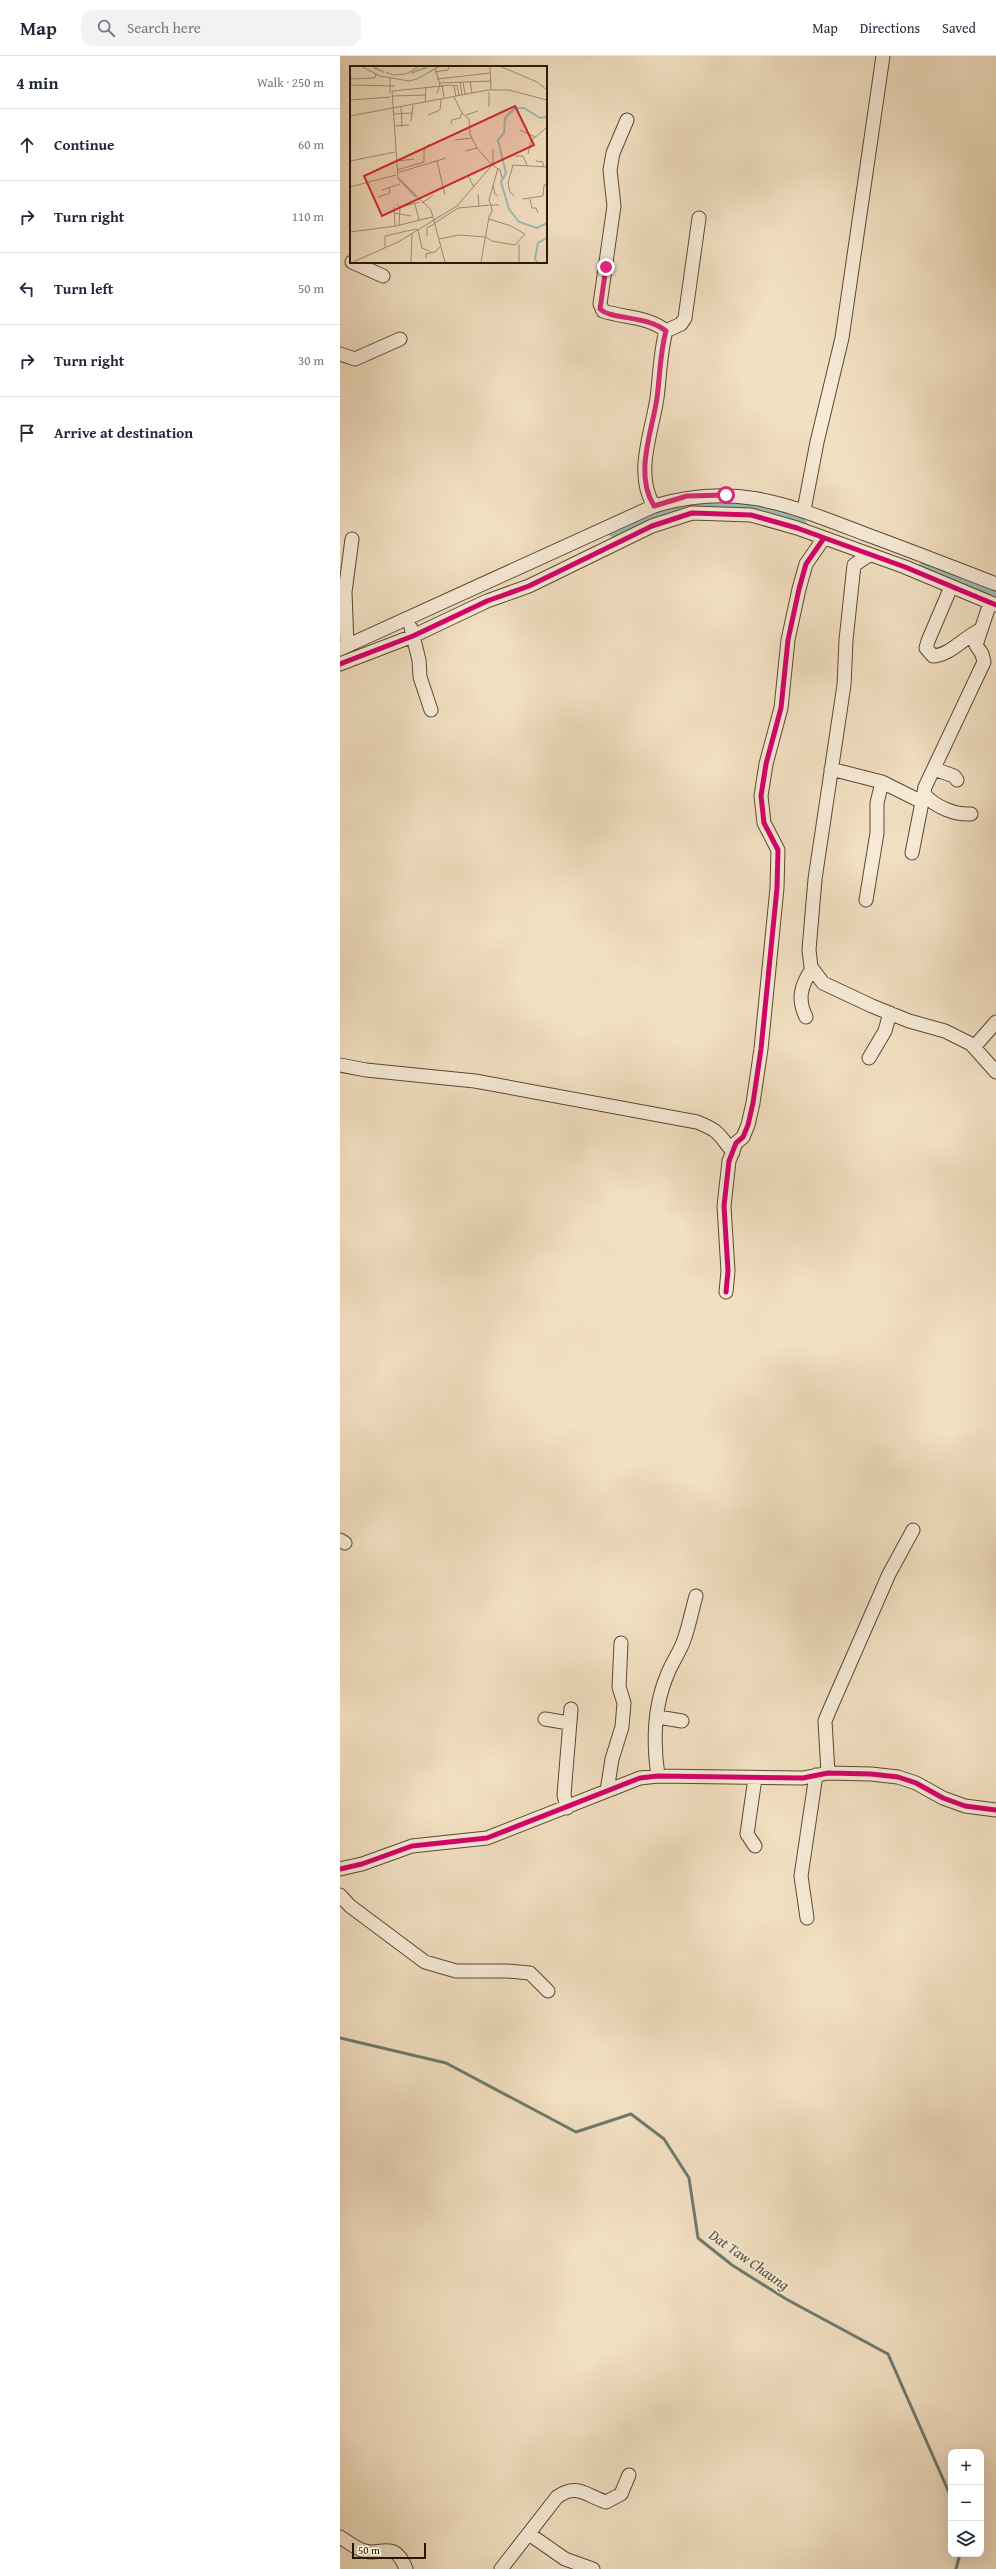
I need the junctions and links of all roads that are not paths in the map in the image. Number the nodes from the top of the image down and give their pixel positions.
1 (883, 56) edge
2 (627, 120) dead end
3 (699, 218) dead end
4 (340, 257) edge
5 (350, 262) edge
6 (353, 263) edge
7 (383, 276) dead end
8 (666, 331) junction
9 (400, 339) dead end
10 (340, 354) edge
11 (654, 506) junction
12 (804, 510) junction
13 (824, 538) junction
14 (352, 539) dead end
15 (869, 555) junction
16 (915, 563) junction
17 (996, 584) edge
18 (951, 587) junction
19 (993, 604) edge
20 (410, 627) junction
21 (980, 630) junction
22 (344, 647) edge
23 (340, 664) edge
24 (431, 710) dead end
25 (935, 766) junction
26 (831, 769) junction
27 (957, 776) dead end
28 (882, 782) junction
29 (923, 798) junction
30 (971, 814) dead end
31 (912, 853) dead end
32 (866, 900) dead end
33 (812, 969) junction
34 (890, 1013) junction
35 (806, 1017) dead end
36 (996, 1022) edge
37 (975, 1046) junction
38 (869, 1058) dead end
39 (340, 1065) edge
40 (996, 1072) edge
41 (733, 1152) junction
42 (726, 1292) dead end
43 (913, 1530) dead end
44 (696, 1596) dead end
45 (621, 1643) dead end
46 (571, 1709) dead end
47 (658, 1717) junction
48 (545, 1720) dead end
49 (682, 1722) dead end
50 (569, 1723) junction
51 (822, 1774) junction
52 (658, 1776) junction
53 (755, 1778) junction
54 (607, 1791) junction
55 (568, 1808) junction
56 (996, 1810) edge
57 (755, 1846) dead end
58 (340, 1869) edge
59 (340, 1895) edge
60 (807, 1918) dead end
61 (548, 1991) dead end
62 (629, 2475) dead end
63 (529, 2534) junction
64 (340, 2537) edge
65 (406, 2569) edge
66 (501, 2569) edge
67 (592, 2569) edge

1 - 12 street
2 - 8 street
3 - 8 street
4 - 5 street
6 - 7 street
8 - 11 street
9 - 10 street
11 - 12 street
11 - 20 street
12 - 16 street
13 - 15 street
13 - 20 street
13 - 41 street
14 - 22 street
15 - 16 street
15 - 26 street
16 - 17 street
16 - 18 street
18 - 19 street
18 - 21 street
19 - 21 street
20 - 22 street
20 - 23 street
20 - 24 street
21 - 25 street
25 - 27 street
25 - 29 street
26 - 28 street
26 - 33 street
28 - 29 street
28 - 32 street
29 - 30 street
29 - 31 street
33 - 34 street
33 - 35 street
34 - 37 street
34 - 38 street
36 - 37 street
37 - 40 street
39 - 41 street
41 - 42 street
43 - 51 street
44 - 47 street
45 - 54 street
46 - 50 street
47 - 49 street
47 - 52 street
48 - 50 street
50 - 55 street
51 - 53 street
51 - 56 street
51 - 60 street
52 - 53 street
52 - 54 street
53 - 57 street
54 - 55 street
55 - 58 street
59 - 61 street
62 - 63 street
63 - 66 street
63 - 67 street
64 - 65 street

